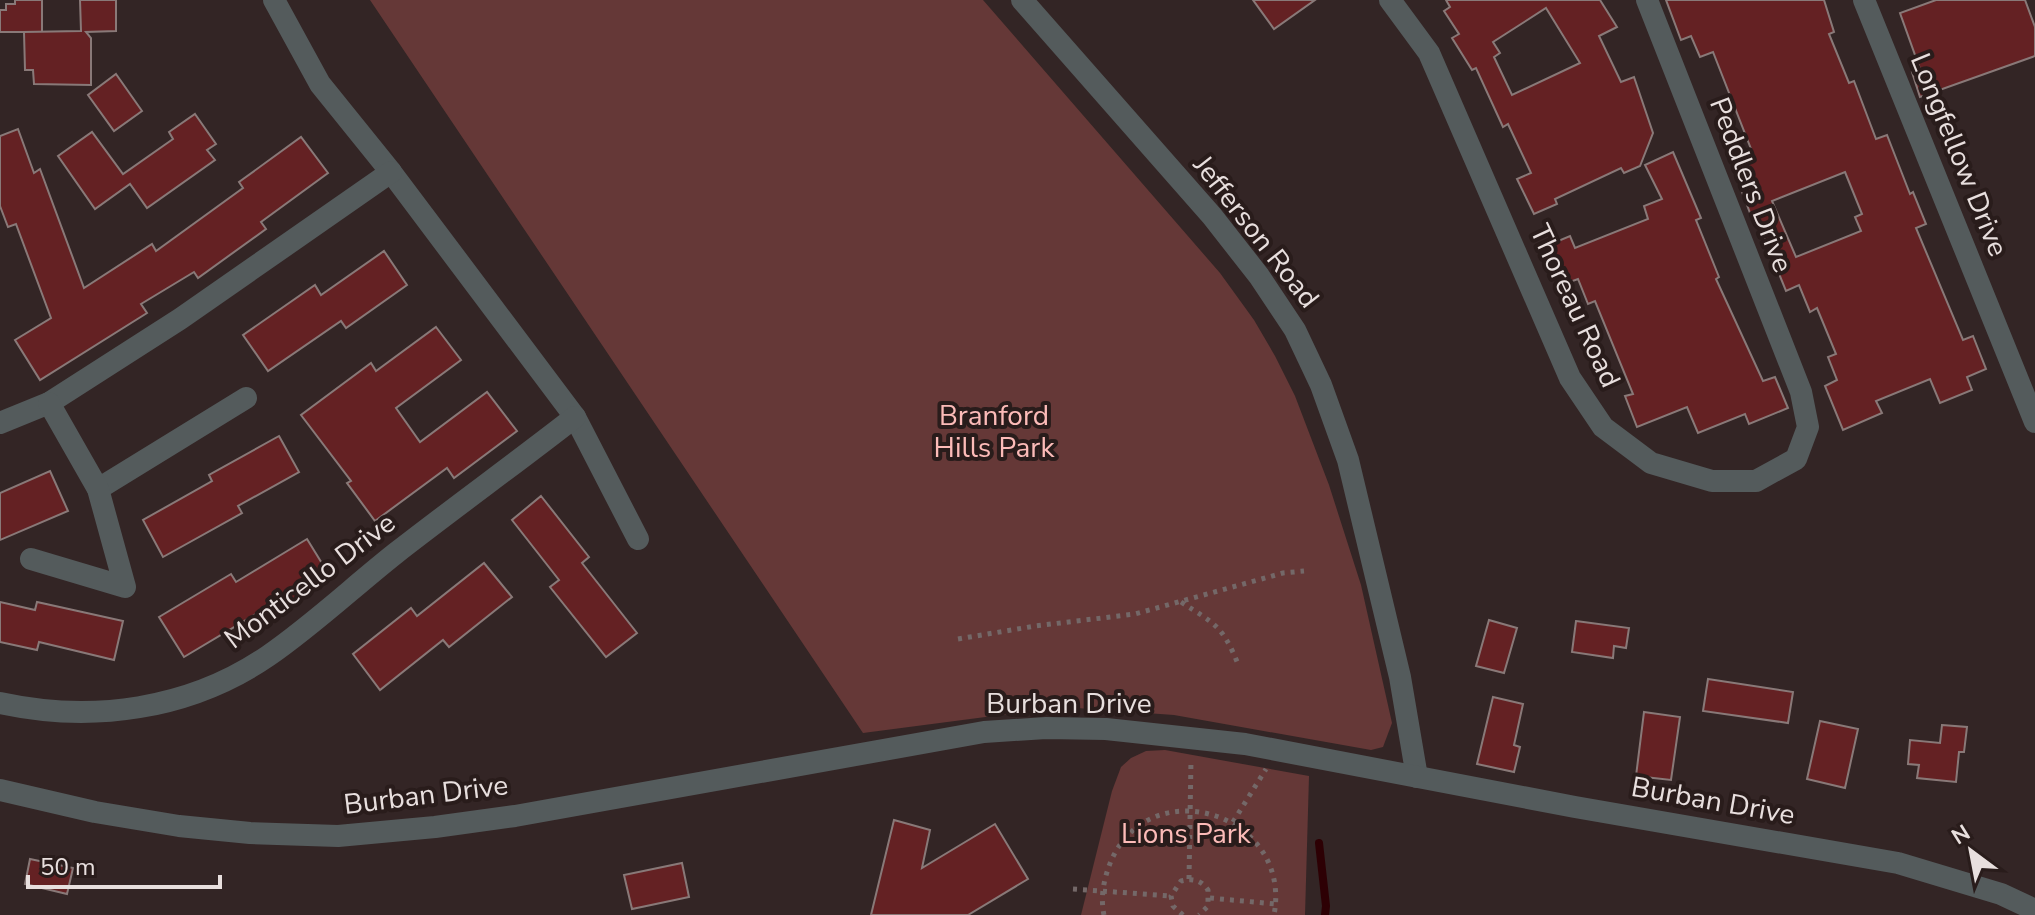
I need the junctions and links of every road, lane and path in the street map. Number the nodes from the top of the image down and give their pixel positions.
1 (274, 0) edge
2 (1022, 0) edge
3 (1390, 0) edge
4 (1647, 0) edge
5 (1864, 0) edge
6 (391, 172) junction
7 (1801, 392) joint
8 (246, 398) dead end
9 (49, 403) junction
10 (575, 417) junction
11 (2035, 422) edge
12 (0, 423) edge
13 (98, 489) junction
14 (638, 539) dead end
15 (31, 559) dead end
16 (1304, 571) dead end
17 (1181, 601) junction
18 (958, 639) dead end
19 (1238, 664) dead end
20 (0, 703) edge
21 (1194, 737) junction
22 (1278, 751) junction
23 (1417, 777) junction
24 (0, 790) edge
25 (1190, 811) junction
26 (1233, 822) junction
27 (1189, 879) junction
28 (1073, 889) dead end
29 (1102, 891) junction
30 (1171, 896) junction
31 (1210, 898) junction
32 (1276, 904) junction
33 (2035, 910) edge
34 (1104, 915) edge
35 (1183, 915) edge
36 (1199, 915) edge
37 (1274, 915) edge

1 - 6 street
2 - 23 street, Jefferson Road
3 - 7 street, Thoreau Road
4 - 7 street, Peddlers Drive
5 - 11 street, Longfellow Drive
6 - 9 street
6 - 10 street
8 - 13 street
9 - 12 street
9 - 13 street
10 - 14 street
10 - 20 street, Monticello Drive
13 - 15 street
16 - 17 path
17 - 18 path
17 - 19 path
21 - 22 street, Burban Drive
21 - 24 street, Burban Drive
21 - 25 path
22 - 23 street, Burban Drive
22 - 26 path
23 - 33 street, Burban Drive
25 - 26 path
25 - 27 path
25 - 29 path
26 - 32 path
27 - 30 path
27 - 31 path
28 - 29 path
29 - 30 path
29 - 34 path
30 - 35 path
31 - 32 path
31 - 36 path
32 - 37 path

